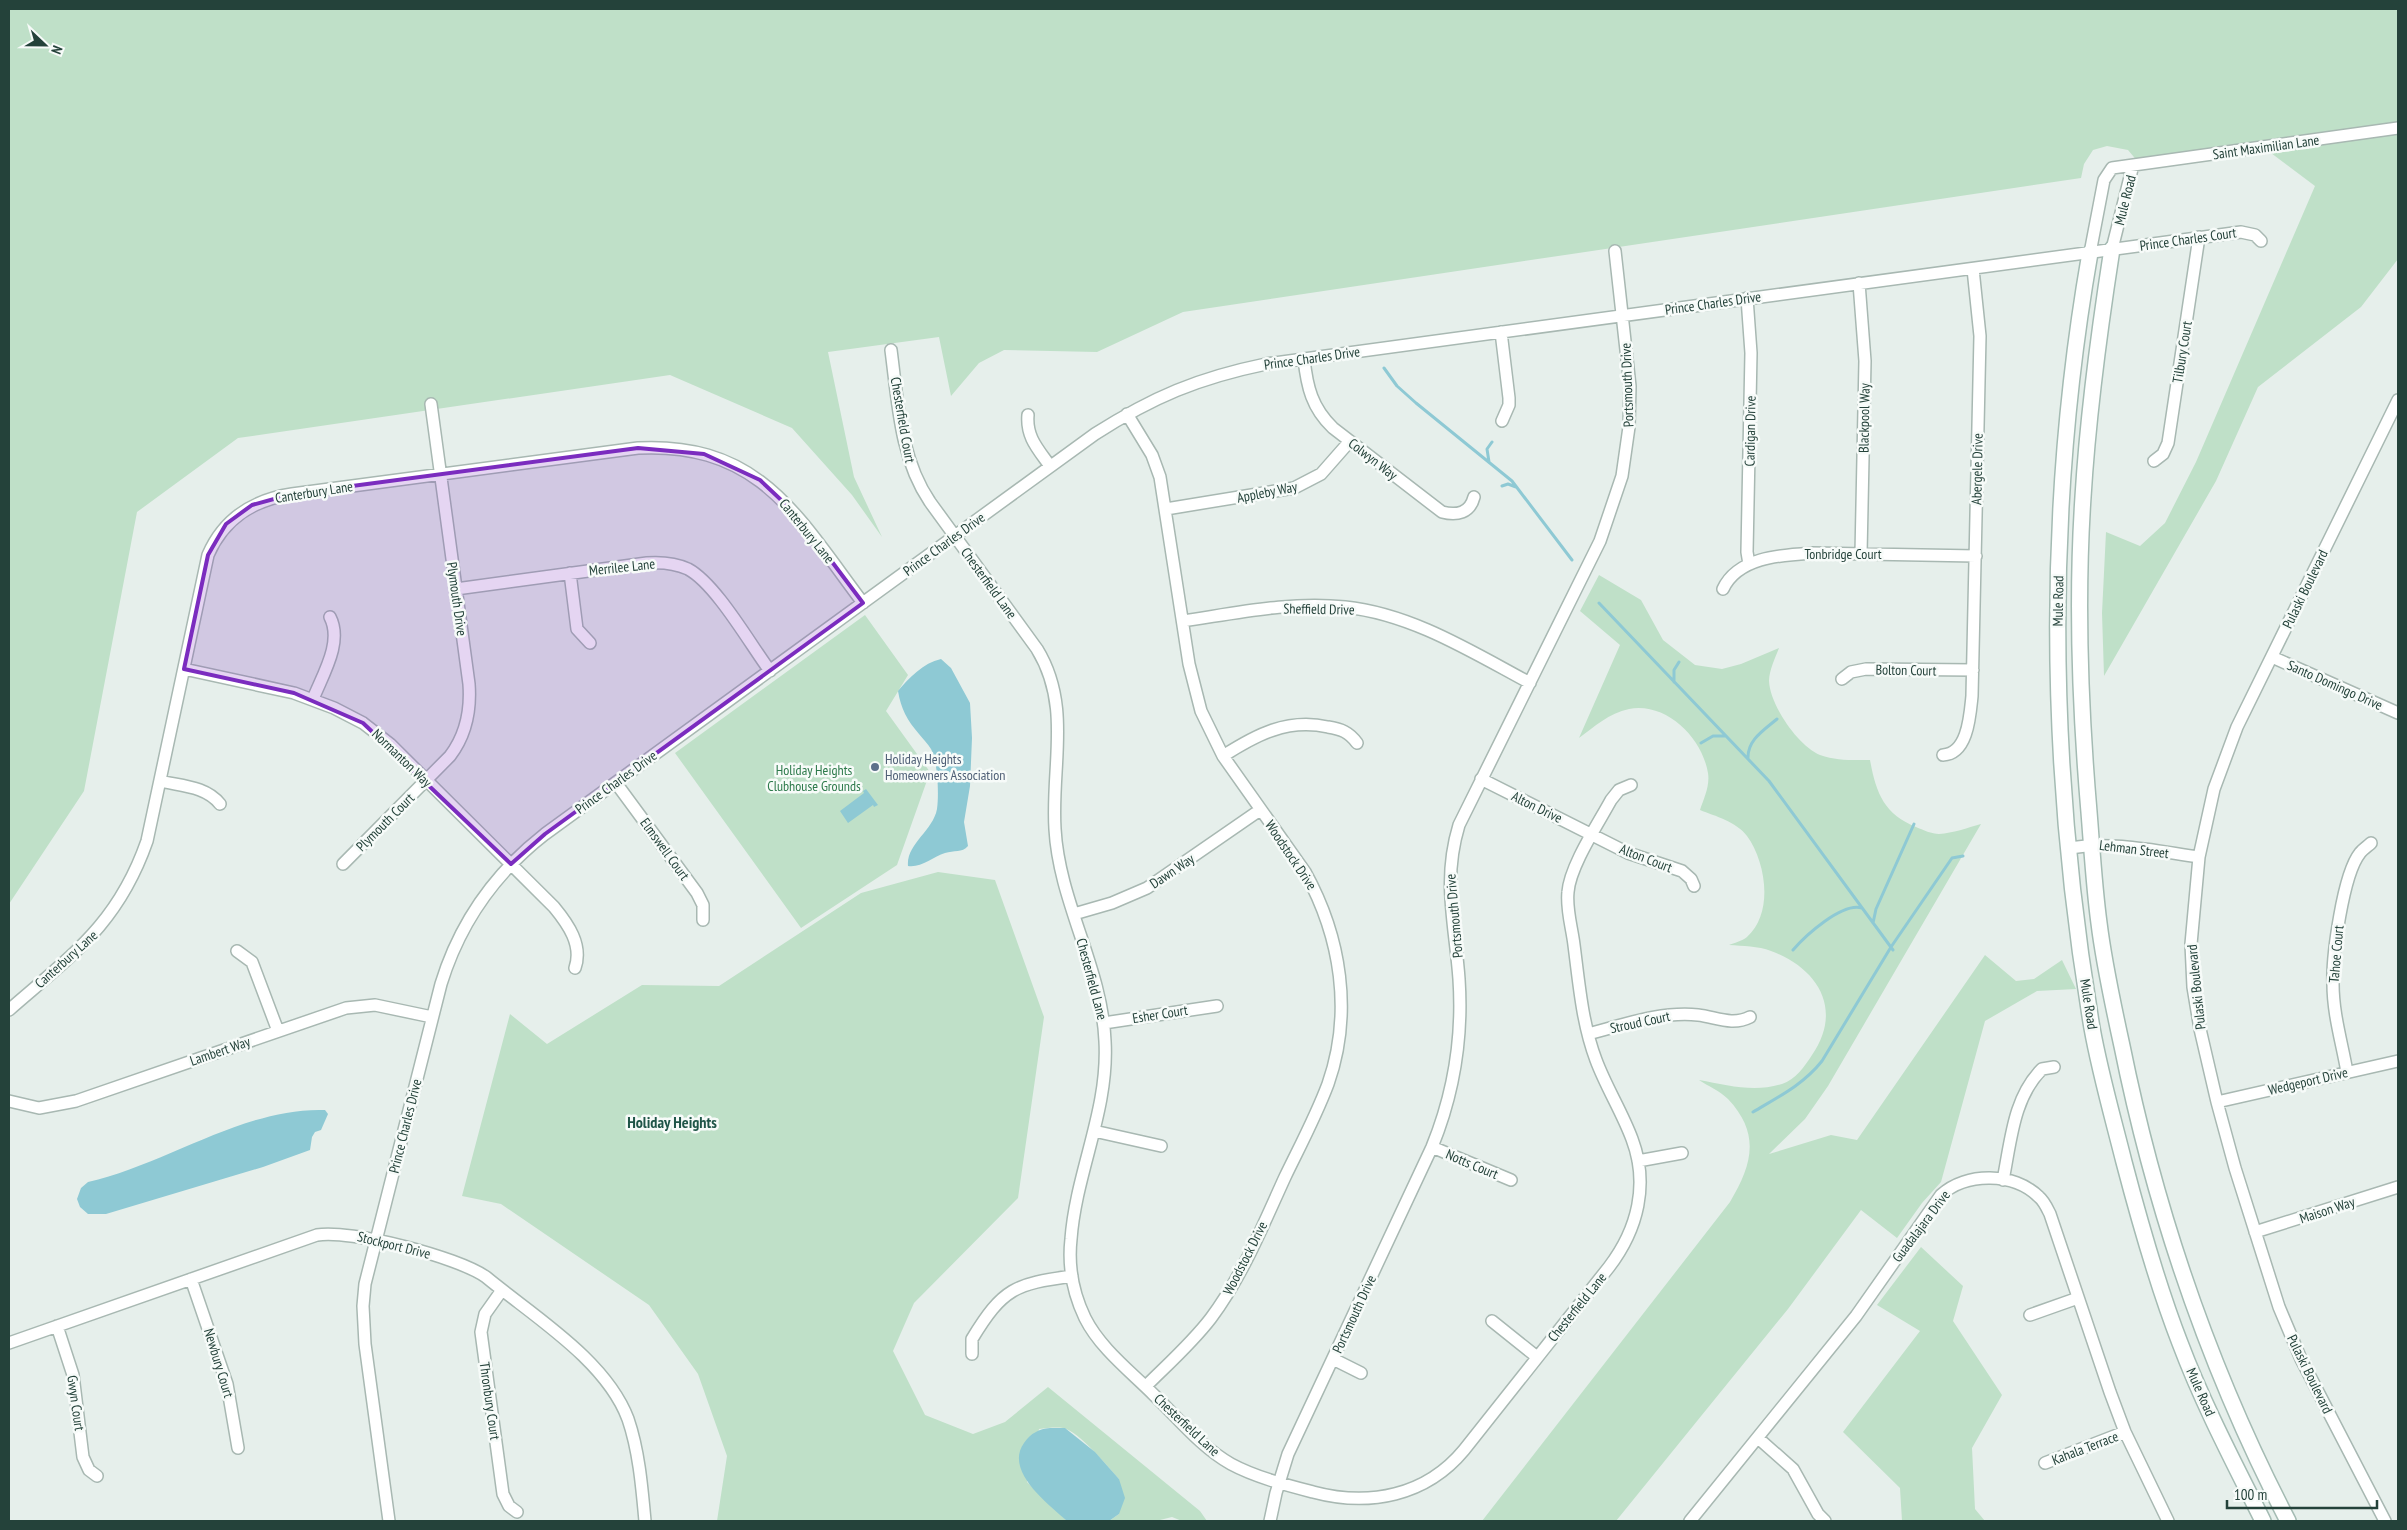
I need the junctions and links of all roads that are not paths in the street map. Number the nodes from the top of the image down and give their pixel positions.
1 (2398, 128) edge
2 (2133, 165) junction
3 (2199, 237) junction
4 (2261, 241) dead end
5 (2112, 250) junction
6 (1615, 251) dead end
7 (2090, 253) junction
8 (1973, 269) junction
9 (1859, 283) junction
10 (1747, 298) junction
11 (1624, 316) junction
12 (1501, 332) junction
13 (891, 350) dead end
14 (1304, 359) junction
15 (2398, 400) edge
16 (431, 404) dead end
17 (1128, 414) junction
18 (1028, 416) dead end
19 (1502, 421) dead end
20 (1350, 441) junction
21 (2154, 461) dead end
22 (1050, 466) junction
23 (440, 474) junction
24 (1474, 497) dead end
25 (1166, 509) junction
26 (955, 536) junction
27 (1861, 554) junction
28 (1976, 556) junction
29 (1749, 564) junction
30 (570, 573) junction
31 (456, 589) junction
32 (1723, 589) dead end
33 (863, 603) junction
34 (330, 617) dead end
35 (1183, 621) junction
36 (590, 643) dead end
37 (2272, 657) junction
38 (184, 669) junction
39 (1973, 670) junction
40 (770, 671) junction
41 (1842, 679) dead end
42 (1530, 682) junction
43 (314, 699) junction
44 (2398, 713) edge
45 (1357, 743) dead end
46 (1223, 756) junction
47 (1943, 756) dead end
48 (1481, 780) junction
49 (160, 781) junction
50 (426, 781) junction
51 (616, 783) junction
52 (1630, 785) dead end
53 (220, 804) dead end
54 (1260, 810) junction
55 (1593, 834) junction
56 (2372, 843) dead end
57 (2091, 844) junction
58 (2069, 848) junction
59 (2199, 857) junction
60 (343, 864) dead end
61 (511, 864) junction
62 (1694, 886) dead end
63 (1074, 914) junction
64 (702, 920) dead end
65 (237, 951) dead end
66 (575, 968) dead end
67 (1217, 1006) dead end
68 (9, 1010) edge
69 (432, 1017) junction
70 (1750, 1017) dead end
71 (1104, 1023) junction
72 (278, 1031) junction
73 (1588, 1034) junction
74 (2398, 1061) edge
75 (2054, 1067) dead end
76 (2347, 1072) junction
77 (9, 1101) edge
78 (2217, 1102) junction
79 (1094, 1131) junction
80 (1161, 1146) dead end
81 (1432, 1147) junction
82 (1682, 1153) dead end
83 (1638, 1161) junction
84 (1511, 1180) dead end
85 (2003, 1180) junction
86 (2398, 1187) edge
87 (2255, 1232) junction
88 (376, 1241) junction
89 (1072, 1276) junction
90 (191, 1279) junction
91 (502, 1290) junction
92 (2078, 1298) junction
93 (2030, 1315) dead end
94 (1492, 1321) dead end
95 (57, 1326) junction
96 (9, 1343) edge
97 (972, 1354) dead end
98 (1537, 1357) junction
99 (1333, 1359) junction
100 (1361, 1373) dead end
101 (1146, 1386) junction
102 (2126, 1432) junction
103 (1758, 1438) junction
104 (238, 1448) dead end
105 (2045, 1463) dead end
106 (97, 1476) dead end
107 (1279, 1481) junction
108 (517, 1512) dead end
109 (389, 1521) edge
110 (645, 1521) edge
111 (1270, 1521) edge
112 (1690, 1521) edge
113 (1825, 1521) edge
114 (2168, 1521) edge
115 (2263, 1521) edge
116 (2288, 1521) edge
117 (2385, 1521) edge

1 - 2 street, Saint Maximilian Lane
2 - 5 street, Mule Road
2 - 7 street, Mule Road
3 - 4 street, Prince Charles Court
3 - 5 street, Prince Charles Court
3 - 21 street, Tilbury Court
5 - 7 street, Prince Charles Drive
5 - 57 main road, Mule Road
6 - 11 street, Portsmouth Drive
7 - 8 street, Prince Charles Drive
7 - 58 main road, Mule Road
8 - 9 street, Prince Charles Drive
8 - 28 street, Abergele Drive
9 - 10 street, Prince Charles Drive
9 - 27 street, Blackpool Way
10 - 11 street, Prince Charles Drive
10 - 29 street, Cardigan Drive
11 - 12 street, Prince Charles Drive
11 - 42 street, Portsmouth Drive
12 - 14 street, Prince Charles Drive
12 - 19 street
13 - 26 street, Chesterfield Court
14 - 17 street, Prince Charles Drive
14 - 20 street, Colwyn Way
15 - 37 street, Pulaski Boulevard
16 - 23 street, Plymouth Drive
17 - 22 street, Prince Charles Drive
17 - 25 street, Woodstock Drive
18 - 22 street
20 - 24 street, Colwyn Way
20 - 25 street, Appleby Way
22 - 26 street, Prince Charles Drive
23 - 31 street, Plymouth Drive
23 - 33 street, Canterbury Lane
23 - 38 street, Canterbury Lane
25 - 35 street, Woodstock Drive
26 - 33 street, Prince Charles Drive
26 - 63 street, Chesterfield Lane
27 - 28 street, Tonbridge Court
27 - 29 street, Tonbridge Court
28 - 39 street, Abergele Drive
29 - 32 street, Tonbridge Court
30 - 31 street, Merrilee Lane
30 - 36 street
30 - 40 street, Merrilee Lane
31 - 50 street, Plymouth Drive
33 - 40 street, Prince Charles Drive
34 - 43 street
35 - 42 street, Sheffield Drive
35 - 46 street, Woodstock Drive
37 - 44 street, Santo Domingo Drive
37 - 59 street, Pulaski Boulevard
38 - 43 street, Normanton Way
38 - 49 street, Canterbury Lane
39 - 41 street, Bolton Court
39 - 47 street, Abergele Drive
40 - 51 street, Prince Charles Drive
42 - 48 street, Portsmouth Drive
43 - 50 street, Normanton Way
45 - 46 street
46 - 54 street, Woodstock Drive
48 - 55 street, Alton Drive
48 - 81 street, Portsmouth Drive
49 - 53 street
49 - 68 street, Canterbury Lane
50 - 60 street, Plymouth Court
50 - 61 street, Normanton Way
51 - 61 street, Prince Charles Drive
51 - 64 street, Elmswell Court
52 - 55 street, Chesterfield Lane
54 - 63 street, Dawn Way
54 - 101 street, Woodstock Drive
55 - 62 street, Alton Court
55 - 73 street, Chesterfield Lane
56 - 76 street, Tahoe Court
57 - 58 street, Lehman Street
57 - 59 street, Lehman Street
57 - 116 main road, Mule Road
58 - 115 main road, Mule Road
59 - 78 street, Pulaski Boulevard
61 - 66 street, Normanton Way
61 - 69 street, Prince Charles Drive
63 - 71 street, Chesterfield Lane
65 - 72 street
67 - 71 street, Esher Court
69 - 72 street, Lambert Way
69 - 88 street, Prince Charles Drive
70 - 73 street, Stroud Court
71 - 79 street, Chesterfield Lane
72 - 77 street, Lambert Way
73 - 83 street, Chesterfield Lane
74 - 76 street, Wedgeport Drive
75 - 85 street
76 - 78 street, Wedgeport Drive
78 - 87 street, Pulaski Boulevard
79 - 80 street
79 - 89 street, Chesterfield Lane
81 - 84 street, Notts Court
81 - 99 street, Portsmouth Drive
82 - 83 street
83 - 98 street, Chesterfield Lane
85 - 92 street, Guadalajara Drive
85 - 103 street, Guadalajara Drive
86 - 87 street, Maison Way
87 - 117 street, Pulaski Boulevard
88 - 90 street, Stockport Drive
88 - 91 street, Stockport Drive
88 - 109 street, Prince Charles Drive
89 - 97 street
89 - 101 street, Chesterfield Lane
90 - 95 street, Stockport Drive
90 - 104 street, Newbury Court
91 - 108 street, Thronbury Court
91 - 110 street, Stockport Drive
92 - 93 street
92 - 102 street, Guadalajara Drive
94 - 98 street
95 - 96 street, Stockport Drive
95 - 106 street, Gwyn Court
98 - 107 street, Chesterfield Lane
99 - 100 street
99 - 107 street, Portsmouth Drive
101 - 107 street, Chesterfield Lane
102 - 105 street, Kahala Terrace
102 - 114 street, Guadalajara Drive
103 - 112 street, Guadalajara Drive
103 - 113 street
107 - 111 street, Portsmouth Drive

